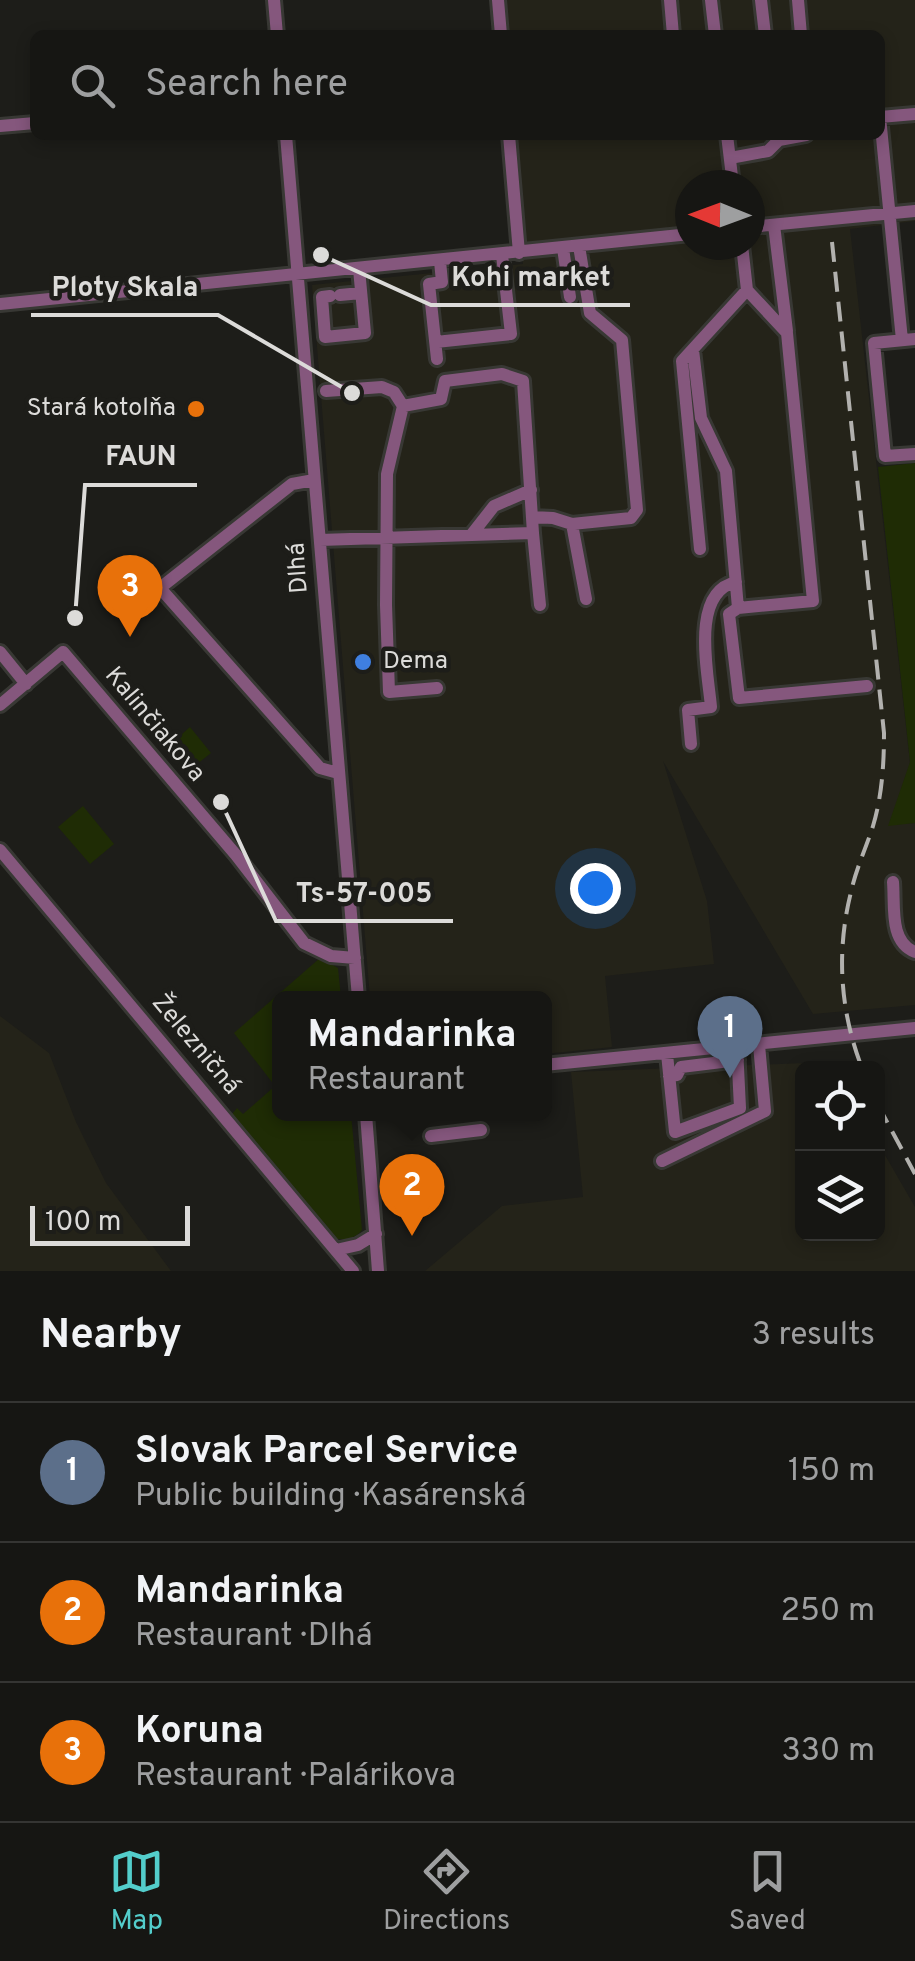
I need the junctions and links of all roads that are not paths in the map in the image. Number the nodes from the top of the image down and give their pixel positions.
1 (274, 0) edge
2 (498, 0) edge
3 (670, 0) edge
4 (711, 0) edge
5 (760, 0) edge
6 (798, 0) edge
7 (277, 30) edge
8 (501, 30) edge
9 (673, 30) edge
10 (714, 30) edge
11 (764, 30) edge
12 (801, 30) edge
13 (915, 114) edge
14 (885, 117) edge
15 (30, 123) edge
16 (0, 126) edge
17 (286, 140) edge
18 (509, 140) edge
19 (728, 140) edge
20 (777, 140) edge
21 (882, 140) edge
22 (730, 158) junction
23 (731, 170) edge
24 (915, 211) edge
25 (890, 213) junction
26 (774, 225) junction
27 (765, 226) edge
28 (675, 236) edge
29 (579, 246) junction
30 (563, 248) junction
31 (519, 253) junction
32 (502, 255) junction
33 (744, 260) edge
34 (440, 261) junction
35 (359, 269) junction
36 (297, 275) junction
37 (747, 290) junction
38 (361, 294) junction
39 (570, 298) dead end
40 (0, 304) edge
41 (787, 333) junction
42 (909, 340) edge
43 (436, 342) junction
44 (693, 350) junction
45 (438, 358) dead end
46 (326, 391) dead end
47 (403, 406) junction
48 (915, 454) edge
49 (314, 480) junction
50 (531, 490) junction
51 (532, 517) junction
52 (572, 524) junction
53 (532, 533) junction
54 (472, 534) junction
55 (385, 537) junction
56 (320, 540) junction
57 (700, 549) dead end
58 (736, 582) junction
59 (586, 599) dead end
60 (540, 605) dead end
61 (738, 608) junction
62 (0, 652) edge
63 (26, 684) junction
64 (867, 686) dead end
65 (438, 688) dead end
66 (0, 705) edge
67 (692, 744) dead end
68 (338, 773) junction
69 (0, 850) edge
70 (893, 882) dead end
71 (915, 952) edge
72 (355, 958) junction
73 (357, 991) edge
74 (915, 1028) edge
75 (759, 1044) junction
76 (667, 1054) junction
77 (738, 1060) junction
78 (552, 1064) edge
79 (669, 1076) junction
80 (367, 1121) edge
81 (481, 1130) dead end
82 (431, 1136) dead end
83 (662, 1161) dead end
84 (376, 1234) junction
85 (336, 1250) junction
86 (353, 1271) edge
87 (378, 1271) edge

1 - 7 street
2 - 8 street
3 - 9 street
4 - 10 street
5 - 11 street
6 - 12 street
13 - 14 street
15 - 16 street
17 - 36 street, Dlhá
18 - 31 street
19 - 22 street
20 - 22 street
21 - 25 street
22 - 23 street
24 - 25 street
25 - 26 street
25 - 42 street
26 - 27 street
26 - 41 street
28 - 29 street
29 - 30 street
29 - 52 street
30 - 31 street
30 - 39 street
31 - 32 street
32 - 34 street
32 - 43 street
33 - 37 street
34 - 35 street
34 - 43 street
35 - 36 street
35 - 38 street
36 - 40 street
36 - 49 street, Dlhá
37 - 41 street
37 - 44 street
38 - 38 street
41 - 61 street
42 - 48 street
43 - 45 street
44 - 57 street
44 - 58 street
46 - 47 street
47 - 50 street
47 - 55 street
49 - 56 street, Dlhá
49 - 68 street
50 - 51 street
50 - 54 street
51 - 52 street
51 - 53 street
52 - 59 street
53 - 54 street
53 - 60 street
54 - 55 street
55 - 56 street
55 - 65 street
56 - 68 street, Dlhá
58 - 61 street
58 - 67 street
61 - 64 street
62 - 63 street
63 - 66 street, Kalinčiakova
63 - 72 street, Kalinčiakova
68 - 72 street, Dlhá
69 - 85 street, Železničná
70 - 71 street
72 - 73 street, Dlhá
74 - 75 street
75 - 77 street
75 - 83 street
76 - 77 street
76 - 78 street
76 - 79 street
77 - 79 street
77 - 79 street
80 - 84 street
81 - 82 street
84 - 85 street
84 - 87 street
85 - 86 street, Železničná

